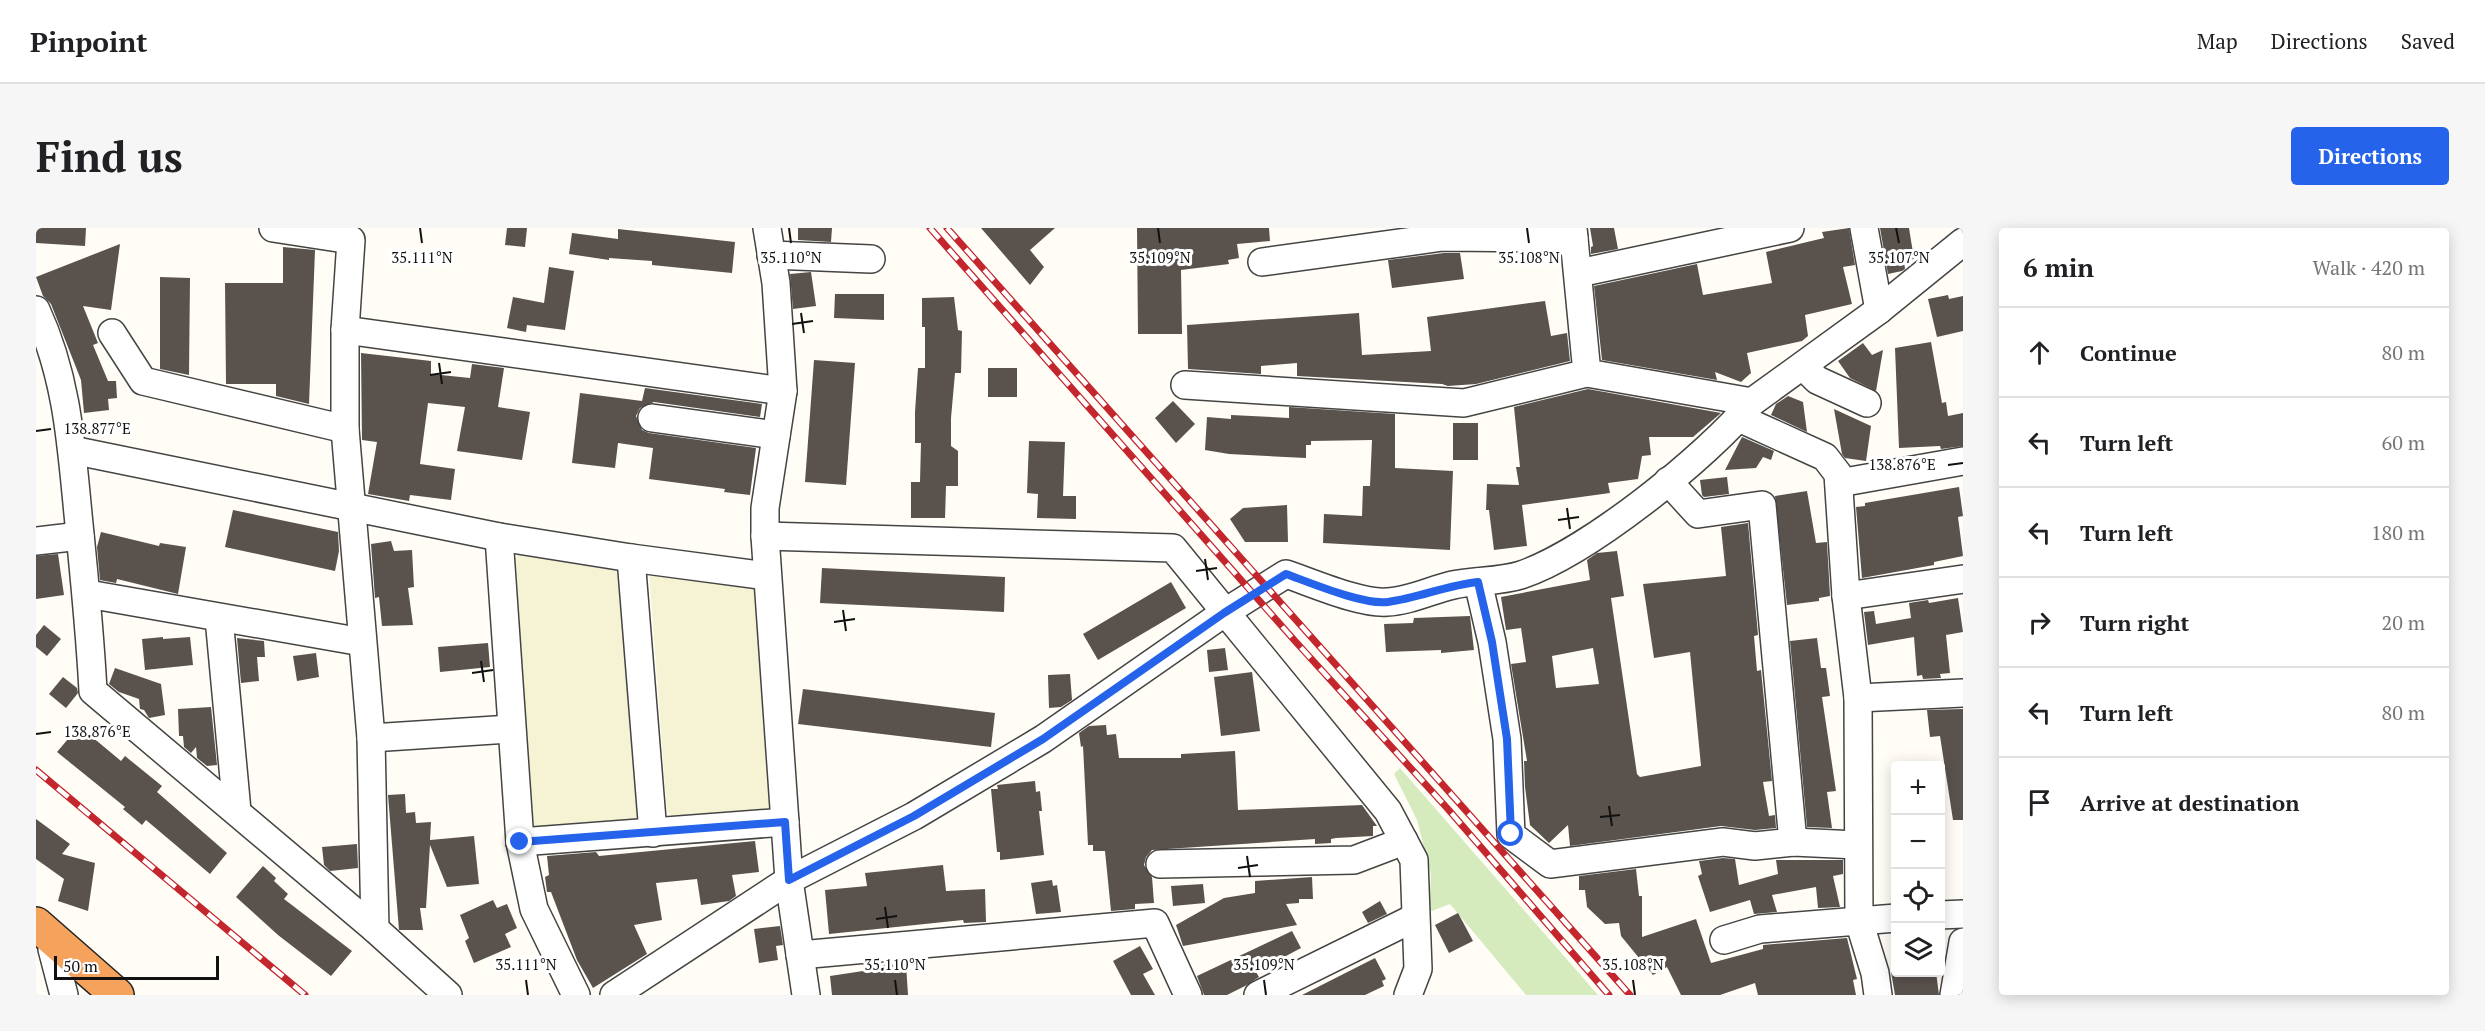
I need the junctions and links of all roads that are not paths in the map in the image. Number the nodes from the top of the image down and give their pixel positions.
1 (273, 228) edge
2 (767, 228) edge
3 (1790, 228) edge
4 (1864, 228) edge
5 (1573, 233) edge
6 (1963, 242) edge
7 (771, 255) junction
8 (871, 259) dead end
9 (1262, 262) dead end
10 (1951, 263) edge
11 (1579, 273) junction
12 (1879, 310) junction
13 (40, 327) edge
14 (345, 330) junction
15 (111, 333) dead end
16 (1803, 366) junction
17 (1587, 373) junction
18 (1185, 385) dead end
19 (783, 391) junction
20 (1867, 403) dead end
21 (1746, 410) junction
22 (652, 418) dead end
23 (345, 429) junction
24 (776, 435) junction
25 (72, 450) junction
26 (1963, 461) edge
27 (1668, 481) junction
28 (1839, 483) junction
29 (353, 508) junction
30 (80, 536) junction
31 (765, 536) junction
32 (499, 537) junction
33 (36, 541) edge
34 (631, 558) junction
35 (767, 576) junction
36 (1963, 579) edge
37 (1478, 582) junction
38 (88, 594) junction
39 (1846, 596) junction
40 (1224, 613) junction
41 (219, 618) junction
42 (362, 642) junction
43 (1963, 693) edge
44 (1858, 698) junction
45 (511, 729) junction
46 (371, 738) junction
47 (237, 812) junction
48 (785, 822) junction
49 (653, 833) junction
50 (1404, 841) junction
51 (520, 842) junction
52 (1793, 842) junction
53 (1857, 845) junction
54 (1160, 864) dead end
55 (789, 880) junction
56 (1963, 914) edge
57 (1945, 915) edge
58 (1414, 918) junction
59 (1891, 918) edge
60 (1859, 921) junction
61 (375, 928) junction
62 (1724, 940) dead end
63 (46, 942) edge
64 (1963, 942) edge
65 (800, 955) junction
66 (64, 995) edge
67 (117, 995) edge
68 (448, 995) edge
69 (576, 995) edge
70 (614, 995) edge
71 (806, 995) edge
72 (1188, 995) edge
73 (1258, 995) edge
74 (1408, 995) edge
75 (1878, 995) edge
76 (1954, 995) edge

1 - 14 street
2 - 7 street
3 - 11 street
4 - 12 street
5 - 9 street
5 - 11 street
6 - 10 street
7 - 8 street
7 - 19 street
10 - 12 street
11 - 17 street
12 - 16 street
13 - 25 street
14 - 19 street
14 - 23 street
15 - 23 street
16 - 20 street
16 - 21 street
17 - 18 street
17 - 21 street
19 - 24 street
21 - 27 street
21 - 28 street
22 - 24 street
23 - 29 street
24 - 31 street
25 - 29 street
25 - 30 street
26 - 28 street
27 - 37 street
27 - 52 street
28 - 39 street
29 - 32 street
29 - 42 street
30 - 33 street
30 - 38 street
31 - 35 street
31 - 40 street
32 - 34 street
32 - 45 street
34 - 35 street
34 - 49 street
35 - 48 street
36 - 39 street
37 - 40 street
37 - 52 street
38 - 41 street
38 - 47 street
39 - 44 street
40 - 50 street
40 - 55 street
41 - 42 street
41 - 47 street
42 - 46 street
43 - 44 street
44 - 53 street
45 - 46 street
45 - 51 street
46 - 61 street
47 - 61 street
48 - 49 street
48 - 55 street
49 - 51 street
50 - 54 street
50 - 58 street
51 - 69 street
52 - 53 street
53 - 60 street
55 - 65 street
55 - 70 street
56 - 57 street
58 - 73 street
58 - 74 street
59 - 60 street
60 - 62 street
60 - 75 street
61 - 68 street
63 - 66 street
63 - 67 highway
64 - 76 street
65 - 71 street
65 - 72 street

